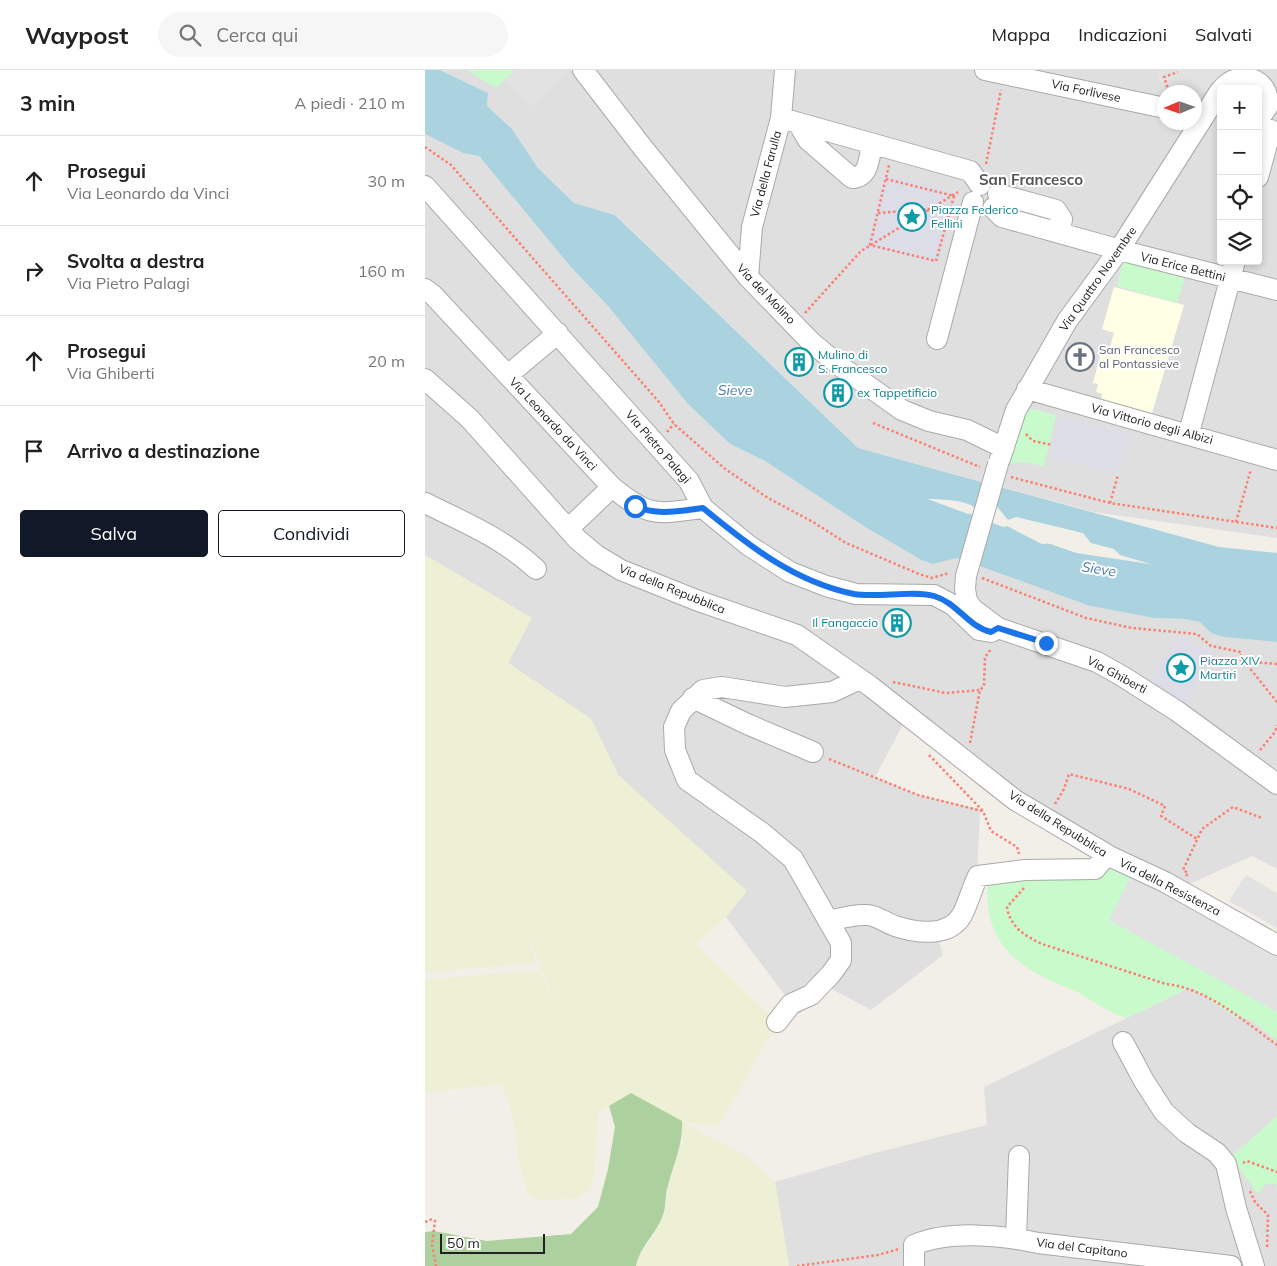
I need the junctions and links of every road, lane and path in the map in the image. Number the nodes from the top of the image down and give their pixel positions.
1 (583, 70) edge
2 (785, 70) edge
3 (985, 70) edge
4 (1178, 72) dead end
5 (1246, 72) edge
6 (1164, 85) edge
7 (1226, 85) edge
8 (1001, 89) dead end
9 (1217, 96) edge
10 (1157, 102) edge
11 (1268, 111) edge
12 (1207, 112) edge
13 (789, 121) junction
14 (872, 144) junction
15 (425, 147) edge
16 (890, 158) dead end
17 (985, 165) dead end
18 (1258, 175) edge
19 (886, 179) junction
20 (425, 186) edge
21 (972, 192) junction
22 (954, 196) junction
23 (931, 209) junction
24 (878, 212) junction
25 (870, 245) junction
26 (1119, 250) junction
27 (1232, 270) edge
28 (748, 277) junction
29 (425, 290) edge
30 (1277, 290) edge
31 (804, 314) dead end
32 (558, 333) junction
33 (937, 340) dead end
34 (508, 375) junction
35 (425, 380) edge
36 (1027, 389) junction
37 (873, 423) dead end
38 (1020, 429) dead end
39 (1189, 433) junction
40 (1052, 444) dead end
41 (1255, 454) junction
42 (1277, 460) edge
43 (998, 464) junction
44 (1118, 475) dead end
45 (612, 487) junction
46 (425, 503) edge
47 (1110, 503) junction
48 (703, 508) junction
49 (1236, 522) junction
50 (567, 528) junction
51 (1277, 528) edge
52 (536, 569) dead end
53 (966, 575) junction
54 (994, 630) junction
55 (1251, 662) junction
56 (1277, 664) edge
57 (860, 680) junction
58 (884, 680) dead end
59 (980, 690) junction
60 (693, 698) junction
61 (1277, 702) edge
62 (1277, 725) edge
63 (929, 732) junction
64 (969, 750) dead end
65 (813, 752) joint
66 (1249, 762) junction
67 (1277, 784) edge
68 (983, 811) junction
69 (1262, 818) dead end
70 (1047, 819) junction
71 (1197, 839) junction
72 (1113, 858) junction
73 (1025, 870) junction
74 (1187, 873) dead end
75 (829, 922) junction
76 (1277, 945) edge
77 (777, 1022) dead end
78 (1123, 1042) dead end
79 (1277, 1045) edge
80 (1019, 1156) dead end
81 (1239, 1165) dead end
82 (1277, 1172) edge
83 (1247, 1183) dead end
84 (425, 1222) edge
85 (1015, 1238) junction
86 (914, 1245) junction
87 (1260, 1262) edge
88 (435, 1266) edge
89 (797, 1266) edge
90 (914, 1266) edge
91 (1231, 1266) edge

1 - 28 street, Via del Molino
2 - 13 street, Via della Farulla
3 - 10 street, Via Forlivese
4 - 6 path
5 - 7 street
5 - 11 street
8 - 17 path
9 - 12 street
11 - 18 street
12 - 26 street, Via Quattro Novembre
13 - 14 street, Via Erice Bettini
13 - 14 street
13 - 28 street, Via della Farulla
14 - 21 street, Via Erice Bettini
15 - 53 path
16 - 19 path
19 - 22 path
19 - 24 path
20 - 32 street, Via Pietro Palagi
21 - 22 path
21 - 26 street, Via Erice Bettini
21 - 33 street
22 - 23 path
22 - 25 path
23 - 24 path
23 - 25 path
24 - 25 path
25 - 31 path
26 - 27 street, Via Erice Bettini
26 - 36 street, Via Quattro Novembre
27 - 30 street, Via Erice Bettini
27 - 39 street
28 - 43 street, Via del Molino
29 - 34 street, Via Leonardo da Vinci
32 - 34 street
32 - 48 street, Via Pietro Palagi
34 - 45 street, Via Leonardo da Vinci
35 - 50 street, Via della Repubblica
36 - 39 street, Via Vittorio degli Albizi
36 - 43 street, Via Quattro Novembre
37 - 43 path
38 - 40 path
39 - 41 street, Via Vittorio degli Albizi
41 - 42 street, Via Vittorio degli Albizi
41 - 49 path
43 - 47 path
43 - 53 street, Via Quattro Novembre, bridge
44 - 47 path
45 - 48 street, Via Leonardo da Vinci
45 - 50 street
46 - 52 street
47 - 49 path
48 - 54 street, Via Pietro Palagi
49 - 51 path
50 - 57 street, Via della Repubblica
53 - 54 street, Via Ghiberti
53 - 55 path
54 - 59 path
54 - 66 street, Via Ghiberti
55 - 56 path
55 - 61 path
57 - 60 street
57 - 63 street, Via della Repubblica
58 - 59 path
59 - 64 path
60 - 65 street
60 - 75 street
62 - 66 path
63 - 68 path
63 - 70 street, Via della Repubblica
65 - 68 path
66 - 67 street, Via Ghiberti
68 - 73 path
69 - 71 path
70 - 71 path
70 - 72 street, Via della Repubblica
71 - 74 path
72 - 73 street, Via della Resistenza
72 - 76 street, Via della Resistenza
73 - 75 street, Via della Resistenza
73 - 79 path
75 - 77 street
78 - 87 street
80 - 85 street
81 - 82 path
83 - 87 path
84 - 88 path
85 - 86 street, Via del Capitano
85 - 91 street, Via del Capitano
86 - 89 path
86 - 90 street

